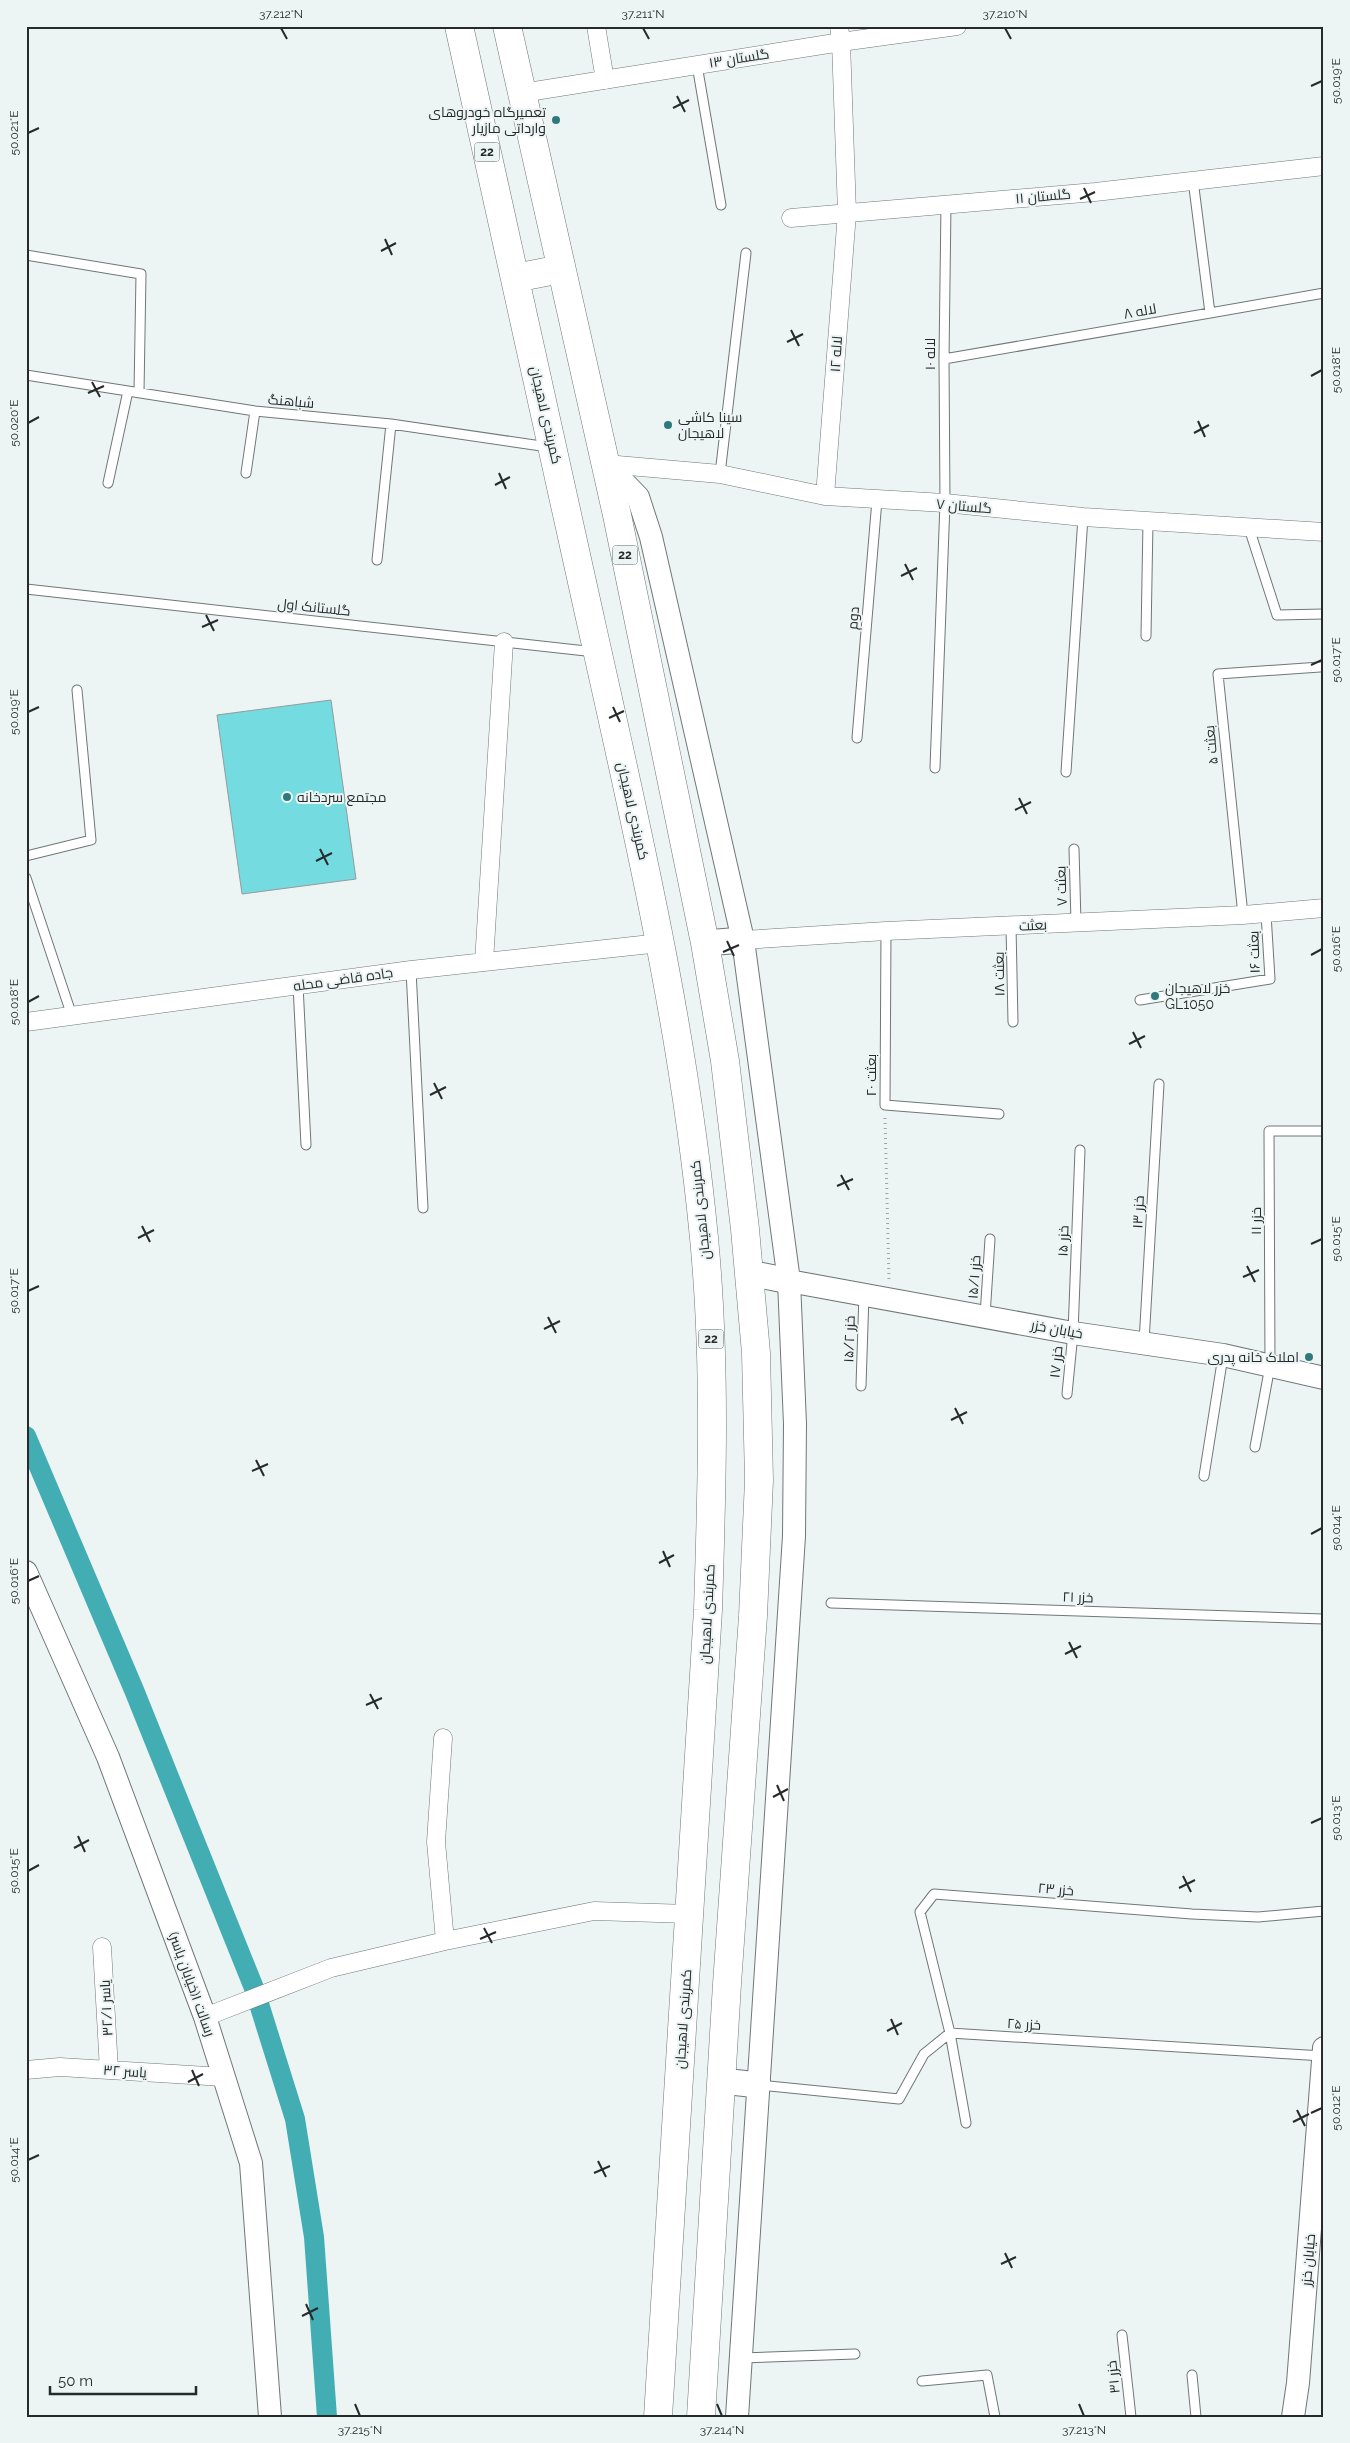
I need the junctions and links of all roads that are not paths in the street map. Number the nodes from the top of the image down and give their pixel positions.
1 (459, 26) edge
2 (507, 26) edge
3 (596, 26) edge
4 (957, 26) edge
5 (840, 34) edge
6 (697, 65) junction
7 (604, 80) junction
8 (522, 93) junction
9 (1324, 166) edge
10 (1193, 180) junction
11 (946, 204) junction
12 (721, 205) dead end
13 (847, 213) junction
14 (791, 218) dead end
15 (746, 253) dead end
16 (26, 255) edge
17 (560, 269) junction
18 (515, 278) junction
19 (1324, 293) edge
20 (1210, 313) junction
21 (944, 358) junction
22 (26, 375) edge
23 (128, 391) junction
24 (139, 392) junction
25 (255, 411) junction
26 (391, 424) junction
27 (554, 448) junction
28 (606, 464) junction
29 (246, 473) dead end
30 (720, 474) junction
31 (108, 483) dead end
32 (825, 496) junction
33 (877, 500) junction
34 (945, 503) junction
35 (1083, 517) junction
36 (1148, 521) junction
37 (1249, 528) junction
38 (1324, 532) edge
39 (377, 560) dead end
40 (26, 589) edge
41 (1324, 614) edge
42 (1146, 636) dead end
43 (504, 642) junction
44 (598, 652) junction
45 (1320, 667) dead end
46 (77, 690) dead end
47 (857, 738) dead end
48 (935, 768) dead end
49 (1066, 772) dead end
50 (1074, 848) dead end
51 (26, 856) edge
52 (26, 878) edge
53 (1324, 908) edge
54 (1266, 914) junction
55 (1243, 915) junction
56 (1076, 923) junction
57 (1011, 926) junction
58 (886, 931) junction
59 (743, 940) junction
60 (660, 943) junction
61 (705, 943) junction
62 (484, 962) junction
63 (411, 970) junction
64 (298, 985) junction
65 (1140, 1000) dead end
66 (72, 1016) junction
67 (26, 1022) edge
68 (1013, 1022) dead end
69 (1159, 1084) dead end
70 (999, 1114) dead end
71 (1324, 1132) edge
72 (306, 1145) dead end
73 (1080, 1150) dead end
74 (423, 1208) dead end
75 (990, 1239) dead end
76 (749, 1273) junction
77 (790, 1281) junction
78 (864, 1294) junction
79 (985, 1316) junction
80 (1073, 1333) junction
81 (1144, 1342) junction
82 (1223, 1355) junction
83 (1270, 1366) junction
84 (1324, 1378) edge
85 (861, 1386) dead end
86 (1067, 1394) dead end
87 (1256, 1447) dead end
88 (1204, 1476) dead end
89 (26, 1572) edge
90 (831, 1603) dead end
91 (1324, 1619) edge
92 (442, 1738) dead end
93 (1324, 1911) edge
94 (689, 1914) junction
95 (445, 1941) junction
96 (102, 1947) dead end
97 (205, 2017) junction
98 (950, 2033) junction
99 (1323, 2052) edge
100 (26, 2070) edge
101 (110, 2070) junction
102 (224, 2077) junction
103 (722, 2082) junction
104 (758, 2085) junction
105 (966, 2123) dead end
106 (1317, 2229) edge
107 (1122, 2335) dead end
108 (855, 2354) dead end
109 (741, 2358) junction
110 (1192, 2375) dead end
111 (922, 2381) dead end
112 (1298, 2382) junction
113 (270, 2417) edge
114 (658, 2417) edge
115 (701, 2417) edge
116 (737, 2417) edge
117 (995, 2417) edge
118 (1131, 2417) edge
119 (1196, 2417) edge
120 (1292, 2417) edge
121 (1304, 2417) edge

1 - 18 highway, کمربندی لاهیجان / 22
2 - 8 highway, 22
3 - 7 street
4 - 5 street, گلستان ۱۳
5 - 6 street, گلستان ۱۳
5 - 13 street, لاله ۱۲
6 - 7 street, گلستان ۱۳
6 - 12 lane
7 - 8 street, گلستان ۱۳
8 - 17 highway, 22
9 - 10 street, گلستان ۱۱
10 - 11 street, گلستان ۱۱
10 - 20 lane
11 - 13 street, گلستان ۱۱
11 - 21 lane, لاله ۱۰
13 - 14 street, گلستان ۱۱
13 - 32 street, لاله ۱۲
15 - 30 lane
16 - 24 lane
17 - 18 highway
17 - 28 highway, 22
18 - 27 highway, کمربندی لاهیجان / 22
19 - 20 lane, لاله ۸
20 - 21 lane, لاله ۸
21 - 34 lane, لاله ۱۰
22 - 23 lane, شباهنگ
23 - 24 lane, شباهنگ
23 - 31 lane
24 - 25 lane, شباهنگ
25 - 26 lane, شباهنگ
25 - 29 lane
26 - 27 lane, شباهنگ
26 - 39 lane
27 - 44 highway, کمربندی لاهیجان / 22
28 - 30 street, گلستان ۷
28 - 59 street
28 - 61 highway, 22
30 - 32 street, گلستان ۷
32 - 33 street, گلستان ۷
33 - 34 street, گلستان ۷
33 - 47 lane, دوم
34 - 35 street, گلستان ۷
34 - 48 lane, لاله ۱۰
35 - 36 street, گلستان ۷
35 - 49 lane
36 - 37 street, گلستان ۷
36 - 42 lane
37 - 38 street, گلستان ۷
37 - 41 lane
40 - 43 lane, گلستانک اول
43 - 44 lane, گلستانک اول
43 - 62 street
44 - 60 highway, کمربندی لاهیجان / 22
45 - 55 lane, بعثت ۵
46 - 51 lane
50 - 56 lane, بعثت ۷
52 - 66 lane
53 - 54 street, بعثت
54 - 55 street, بعثت
54 - 65 lane, بعثت ۱۶
55 - 56 street, بعثت
56 - 57 street, بعثت
57 - 58 street, بعثت
57 - 68 lane, بعثت ۱۸
58 - 59 street, بعثت
58 - 70 lane, بعثت ۲۰
59 - 61 main road
59 - 77 street
60 - 62 street, جاده قاضی محله
60 - 94 highway, کمربندی لاهیجان / 22
61 - 76 highway, 22
62 - 63 street, جاده قاضی محله
63 - 64 street, جاده قاضی محله
63 - 74 lane
64 - 66 street, جاده قاضی محله
64 - 72 lane
66 - 67 street, جاده قاضی محله
69 - 81 lane, خزر ۱۳
71 - 83 lane, خزر ۱۱
73 - 80 lane, خزر ۱۵
75 - 79 lane, خزر ۱۵/۱
76 - 77 main road
76 - 103 highway, 22
77 - 78 street, خیابان خزر
77 - 104 street
78 - 79 street, خیابان خزر
78 - 85 lane, خزر ۱۵/۲
79 - 80 street, خیابان خزر
80 - 81 street, خیابان خزر
80 - 86 lane, خزر ۱۷
81 - 82 street, خیابان خزر
82 - 83 street, خیابان خزر
82 - 88 lane
83 - 84 street, خیابان خزر
83 - 87 lane
89 - 97 street, رسالت ۱(خیابان یاسر)
90 - 91 lane, خزر ۲۱
92 - 95 street
93 - 98 lane, خزر ۲۳
94 - 95 street
94 - 114 highway, کمربندی لاهیجان / 22
95 - 97 street
96 - 101 street, یاسر ۳۲/۱
97 - 102 street, رسالت ۱(خیابان یاسر)
98 - 99 lane, خزر ۲۵
98 - 104 lane
98 - 105 lane
99 - 106 street, خیابان خزر
100 - 101 street, یاسر ۳۲
101 - 102 street, یاسر ۳۲
102 - 113 street, رسالت ۱(خیابان یاسر)
103 - 104 main road
103 - 115 highway, 22
104 - 109 street
106 - 112 street, خیابان خزر
107 - 118 lane, خزر ۳۱
108 - 109 lane
109 - 116 street
110 - 119 lane
111 - 117 lane
112 - 120 street
112 - 121 street

